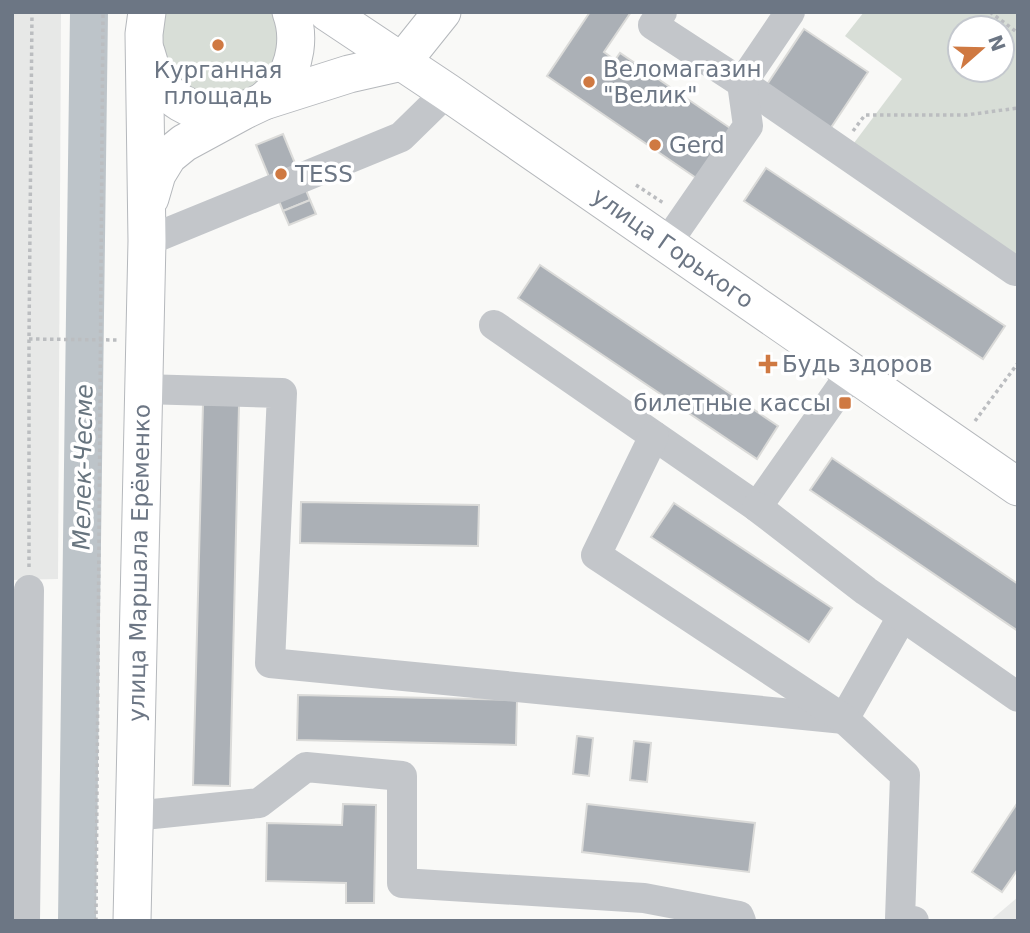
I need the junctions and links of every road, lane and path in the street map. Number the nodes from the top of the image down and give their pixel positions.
1 (32, 12) edge
2 (103, 12) edge
3 (291, 12) edge
4 (327, 12) edge
5 (442, 12) edge
6 (662, 12) edge
7 (790, 12) edge
8 (990, 12) edge
9 (147, 23) edge
10 (1018, 33) edge
11 (402, 62) junction
12 (742, 83) junction
13 (447, 92) junction
14 (254, 106) junction
15 (1018, 108) edge
16 (839, 150) junction
17 (147, 205) junction
18 (147, 241) junction
19 (667, 243) junction
20 (1016, 271) dead end
21 (494, 325) dead end
22 (100, 339) junction
23 (29, 340) junction
24 (1018, 363) edge
25 (852, 372) junction
26 (142, 388) junction
27 (975, 421) dead end
28 (654, 436) junction
29 (1018, 487) edge
30 (757, 506) junction
31 (29, 590) joint
32 (902, 617) junction
33 (1018, 697) edge
34 (844, 719) junction
35 (134, 816) junction
36 (25, 921) edge
37 (96, 921) edge
38 (132, 921) edge
39 (741, 921) edge
40 (914, 921) edge

1 - 23 path
2 - 22 path
3 - 14 main road
4 - 11 main road, улица Горького
5 - 11 main road
6 - 12 street
7 - 12 street
8 - 10 path
9 - 14 main road
9 - 17 main road, улица Маршала Ерёменко
11 - 13 main road, улица Горького
11 - 14 main road, улица Маршала Ерёменко
12 - 16 street
12 - 19 street
13 - 18 street
13 - 19 main road, улица Горького
14 - 17 main road, улица Маршала Ерёменко
15 - 16 path
16 - 20 street
17 - 18 main road, улица Маршала Ерёменко
18 - 26 main road, улица Маршала Ерёменко
19 - 25 main road, улица Горького
21 - 28 street
22 - 23 path
22 - 37 path
23 - 31 path
24 - 27 path
25 - 29 main road, улица Горького
25 - 30 street
26 - 34 street
26 - 35 main road, улица Маршала Ерёменко
28 - 30 street
28 - 34 street
30 - 32 street
31 - 36 street
32 - 33 street
32 - 34 street
34 - 40 street
35 - 38 main road, улица Маршала Ерёменко
35 - 39 street

